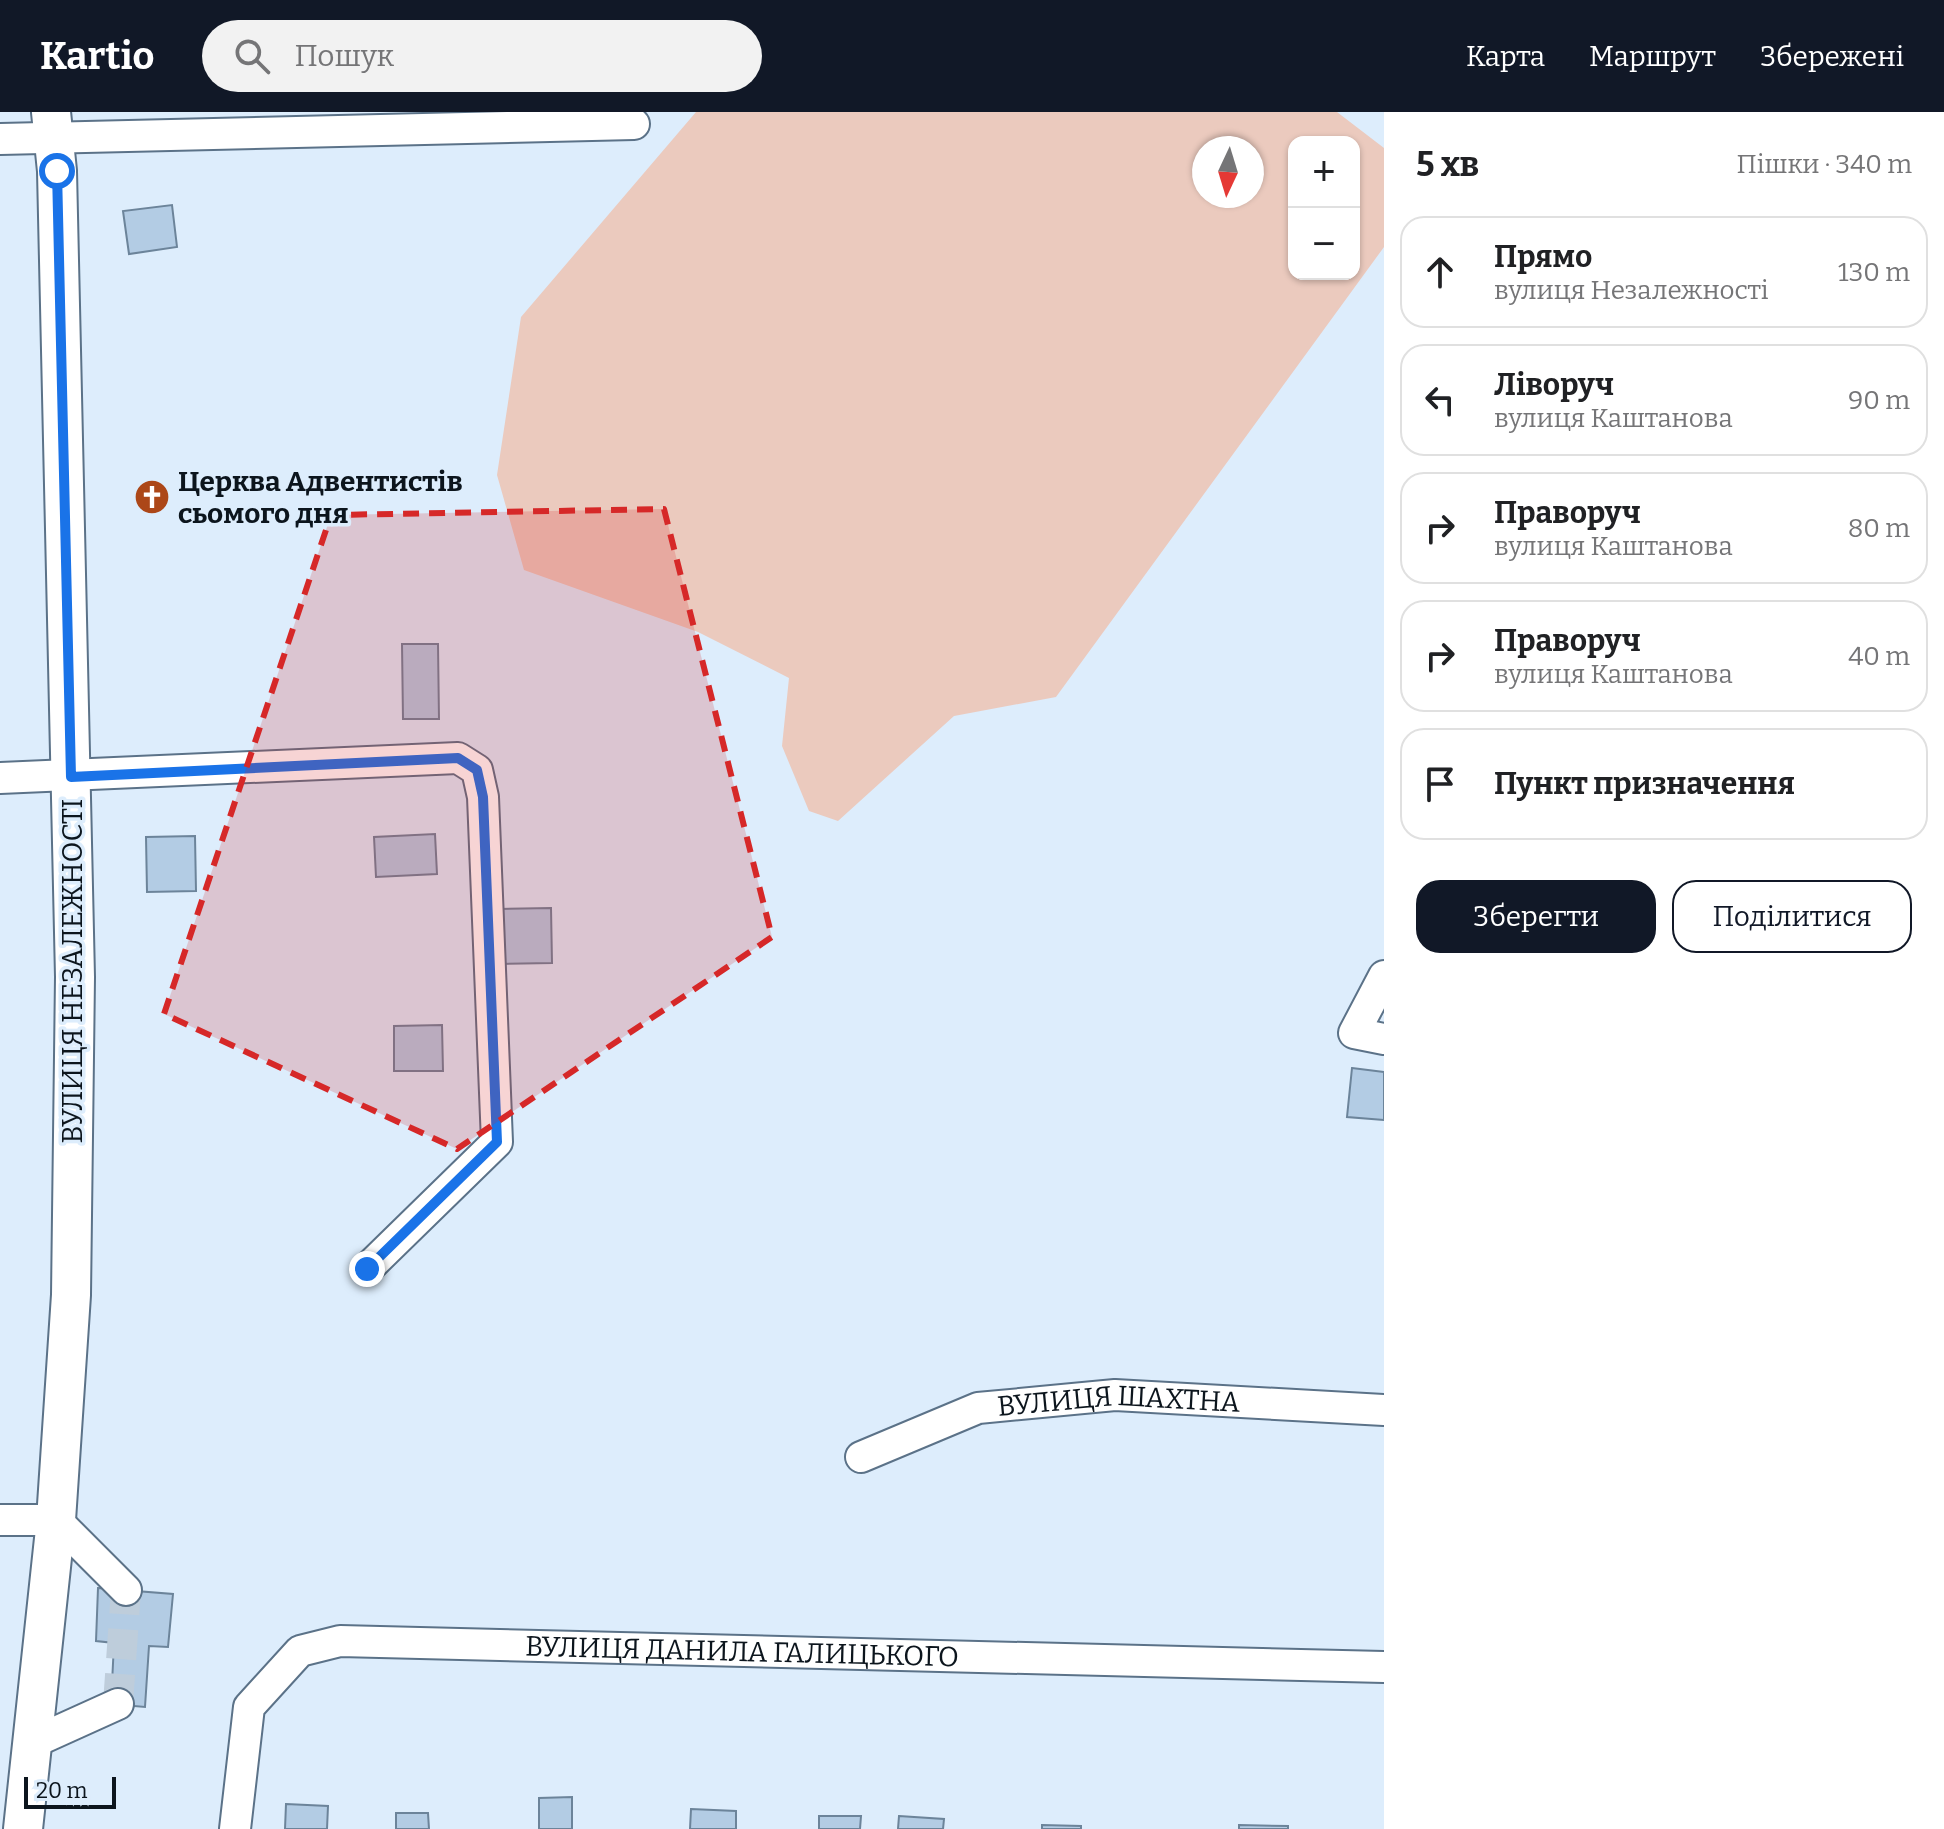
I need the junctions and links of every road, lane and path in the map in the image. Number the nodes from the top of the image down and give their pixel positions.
1 (52, 124) edge
2 (634, 124) dead end
3 (0, 139) edge
4 (71, 777) junction
5 (0, 778) edge
6 (1384, 976) edge
7 (1384, 1039) edge
8 (367, 1269) dead end
9 (1384, 1410) edge
10 (861, 1457) dead end
11 (0, 1520) edge
12 (56, 1520) junction
13 (126, 1590) dead end
14 (1384, 1667) edge
15 (118, 1704) dead end
16 (34, 1742) junction
17 (23, 1829) edge
18 (235, 1829) edge

1 - 2 street
1 - 3 street
1 - 4 main road, ВУЛИЦЯ НЕЗАЛЕЖНОСТІ
4 - 5 street
4 - 8 street
4 - 12 main road, ВУЛИЦЯ НЕЗАЛЕЖНОСТІ
6 - 7 street
9 - 10 street, ВУЛИЦЯ ШАХТНА
11 - 12 street
12 - 13 street
12 - 16 main road, ВУЛИЦЯ НЕЗАЛЕЖНОСТІ
14 - 18 street, ВУЛИЦЯ ДАНИЛА ГАЛИЦЬКОГО
15 - 16 street
16 - 17 main road, ВУЛИЦЯ НЕЗАЛЕЖНОСТІ

